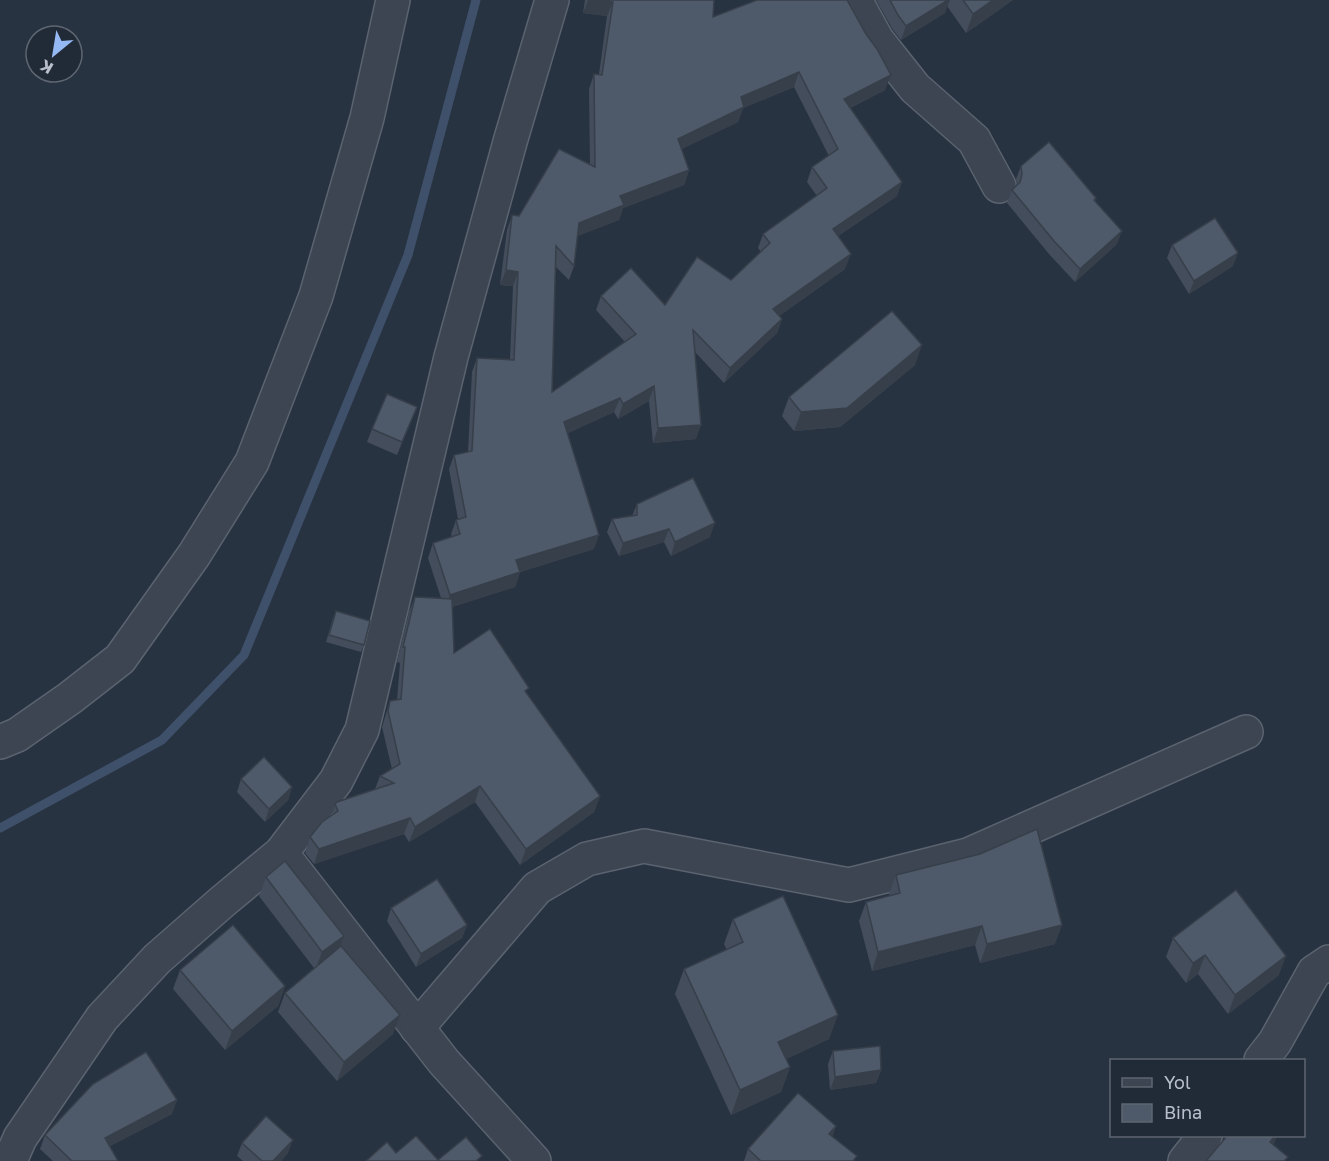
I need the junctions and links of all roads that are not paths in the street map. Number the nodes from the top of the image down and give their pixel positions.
1 (393, 0) edge
2 (552, 0) edge
3 (855, 0) edge
4 (999, 186) dead end
5 (1246, 732) dead end
6 (0, 742) edge
7 (281, 853) junction
8 (1329, 962) edge
9 (417, 1028) junction
10 (1262, 1059) edge
11 (1204, 1137) edge
12 (10, 1161) edge
13 (534, 1161) edge
14 (1185, 1161) edge

1 - 6 street
2 - 7 street
3 - 4 street
5 - 9 street
7 - 9 street
7 - 12 street
8 - 10 street
9 - 13 street
11 - 14 street

